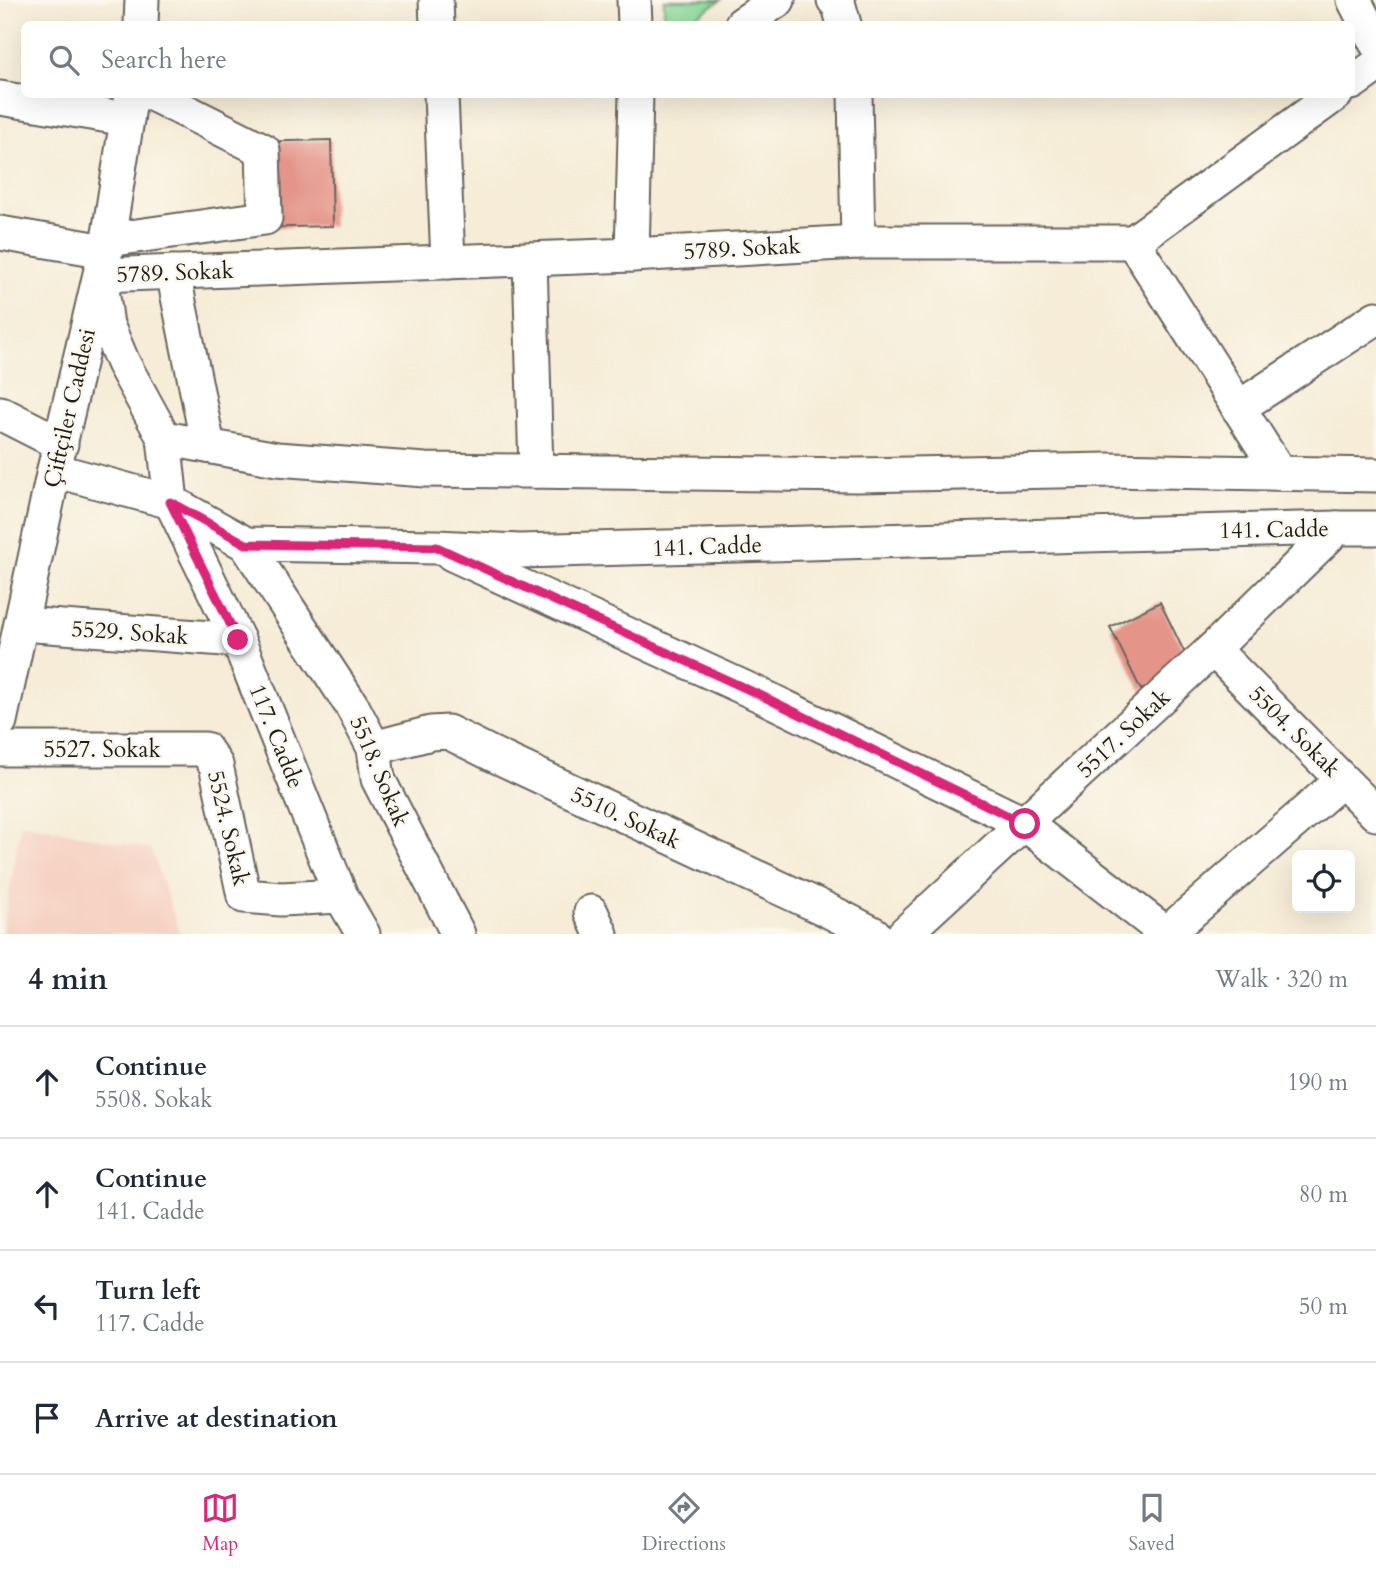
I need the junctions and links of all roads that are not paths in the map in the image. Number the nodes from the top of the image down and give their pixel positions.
1 (142, 0) edge
2 (436, 0) edge
3 (634, 0) edge
4 (778, 0) edge
5 (834, 0) edge
6 (1354, 0) edge
7 (141, 21) edge
8 (438, 21) edge
9 (635, 21) edge
10 (746, 21) edge
11 (843, 21) edge
12 (1376, 43) edge
13 (1376, 66) edge
14 (1355, 81) edge
15 (0, 98) edge
16 (160, 98) edge
17 (441, 98) edge
18 (637, 98) edge
19 (855, 98) edge
20 (1331, 98) edge
21 (129, 107) edge
22 (0, 233) edge
23 (858, 242) junction
24 (1133, 242) junction
25 (632, 254) junction
26 (105, 255) junction
27 (530, 259) junction
28 (448, 262) junction
29 (173, 272) junction
30 (1376, 318) edge
31 (1238, 408) junction
32 (0, 414) edge
33 (164, 438) junction
34 (208, 446) junction
35 (57, 457) junction
36 (536, 471) junction
37 (1279, 473) junction
38 (1376, 474) edge
39 (170, 502) junction
40 (1337, 528) junction
41 (1376, 528) edge
42 (246, 544) junction
43 (437, 547) junction
44 (22, 624) junction
45 (238, 640) junction
46 (1213, 649) junction
47 (0, 721) edge
48 (374, 748) junction
49 (0, 749) edge
50 (205, 749) joint
51 (1342, 780) junction
52 (1376, 814) edge
53 (1025, 824) junction
54 (341, 896) junction
55 (363, 934) edge
56 (458, 934) edge
57 (874, 934) edge
58 (904, 934) edge
59 (1167, 934) edge

1 - 7 street
2 - 8 street
3 - 9 street
4 - 10 street
5 - 11 street
6 - 12 street
13 - 14 street
15 - 21 street
16 - 26 street
17 - 28 street
18 - 25 street
19 - 23 street
20 - 24 street
21 - 26 street, Çiftçiler Caddesi
22 - 26 street
23 - 24 street, 5789. Sokak
23 - 25 street, 5789. Sokak
24 - 31 street
25 - 27 street, 5789. Sokak
26 - 29 street, 5789. Sokak
26 - 33 street
26 - 35 street, Çiftçiler Caddesi
27 - 28 street, 5789. Sokak
27 - 36 street
28 - 29 street, 5789. Sokak
29 - 34 street
30 - 31 street
31 - 37 street
32 - 35 street, 141. Cadde
33 - 34 street
33 - 39 street
34 - 36 street
35 - 39 street, 141. Cadde
35 - 44 street, Çiftçiler Caddesi
36 - 37 street
37 - 38 street
39 - 42 street, 141. Cadde
39 - 45 street, 117. Cadde
40 - 41 street, 141. Cadde
40 - 43 street, 141. Cadde
40 - 46 street, 5517. Sokak
42 - 43 street, 141. Cadde
42 - 48 street, 5518. Sokak
43 - 53 street
44 - 45 street, 5529. Sokak
44 - 47 street, Çiftçiler Caddesi
45 - 54 street, 117. Cadde
46 - 51 street, 5504. Sokak
46 - 53 street, 5517. Sokak
48 - 56 street, 5518. Sokak
48 - 57 street, 5510. Sokak
49 - 50 street, 5527. Sokak
50 - 54 street, 5524. Sokak
51 - 52 street, 5504. Sokak
51 - 59 street
53 - 58 street, 5517. Sokak
53 - 59 street
54 - 55 street, 117. Cadde

